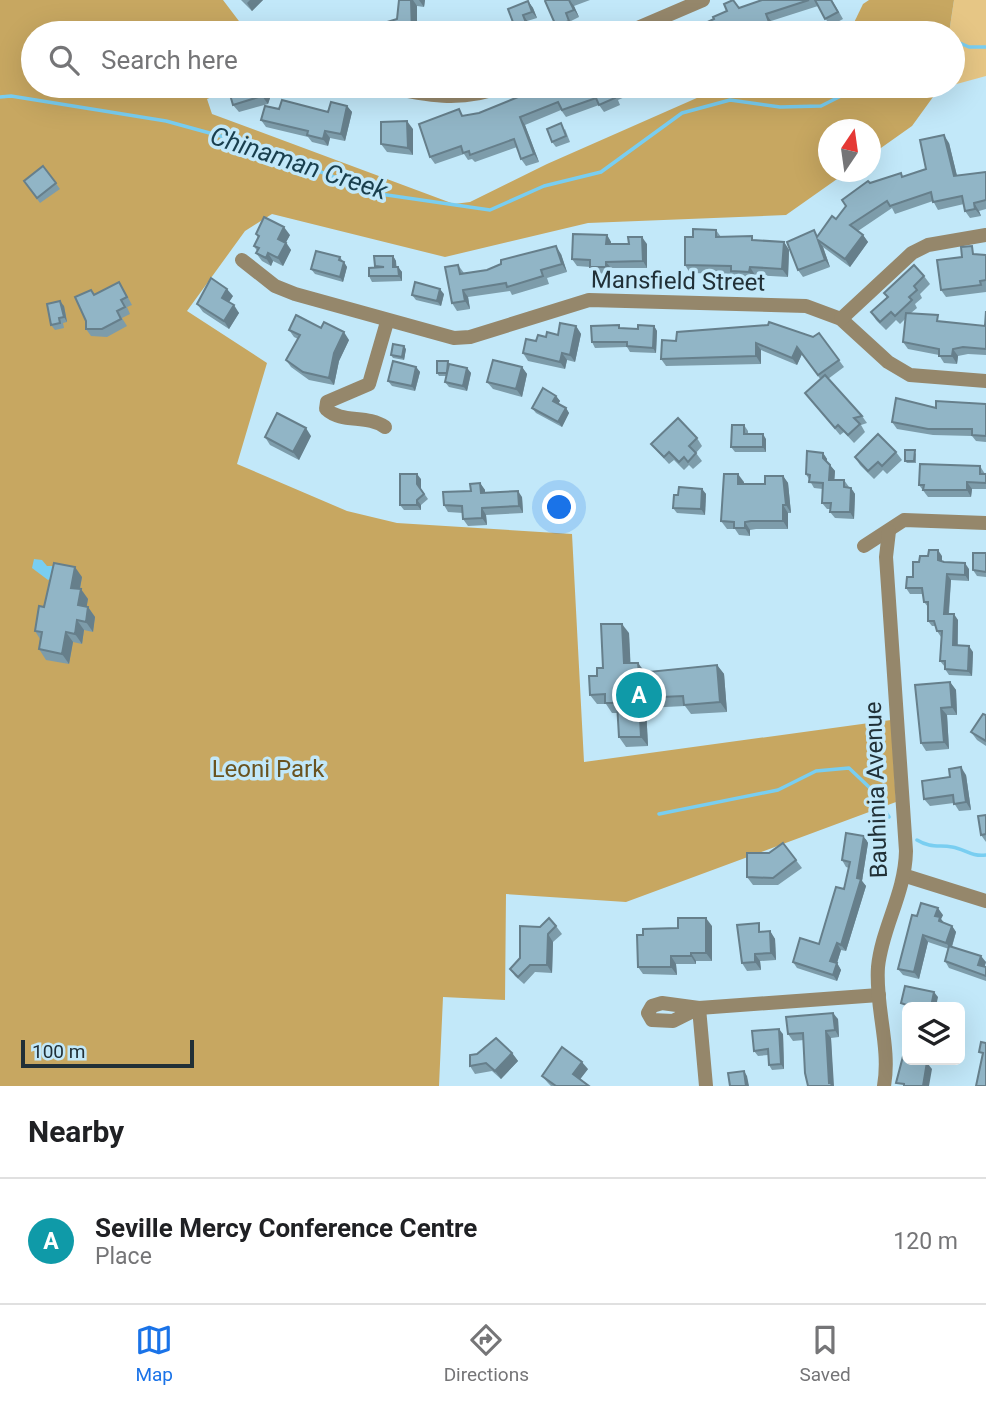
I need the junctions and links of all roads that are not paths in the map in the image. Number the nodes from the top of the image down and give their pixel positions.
1 (700, 1) edge
2 (654, 21) edge
3 (986, 235) edge
4 (242, 260) dead end
5 (841, 319) junction
6 (387, 322) junction
7 (986, 382) edge
8 (385, 427) dead end
9 (986, 523) edge
10 (889, 531) junction
11 (864, 546) dead end
12 (906, 876) junction
13 (986, 901) edge
14 (878, 995) junction
15 (706, 1086) edge
16 (884, 1086) edge

1 - 2 street
3 - 5 street
4 - 6 street, Mansfield Street
5 - 6 street, Mansfield Street
5 - 7 street, Mansfield Street
6 - 8 street
9 - 10 street
10 - 11 street
10 - 12 street, Bauhinia Avenue
12 - 13 street
12 - 14 street, Bauhinia Avenue
14 - 15 street
14 - 16 street, Bauhinia Avenue

